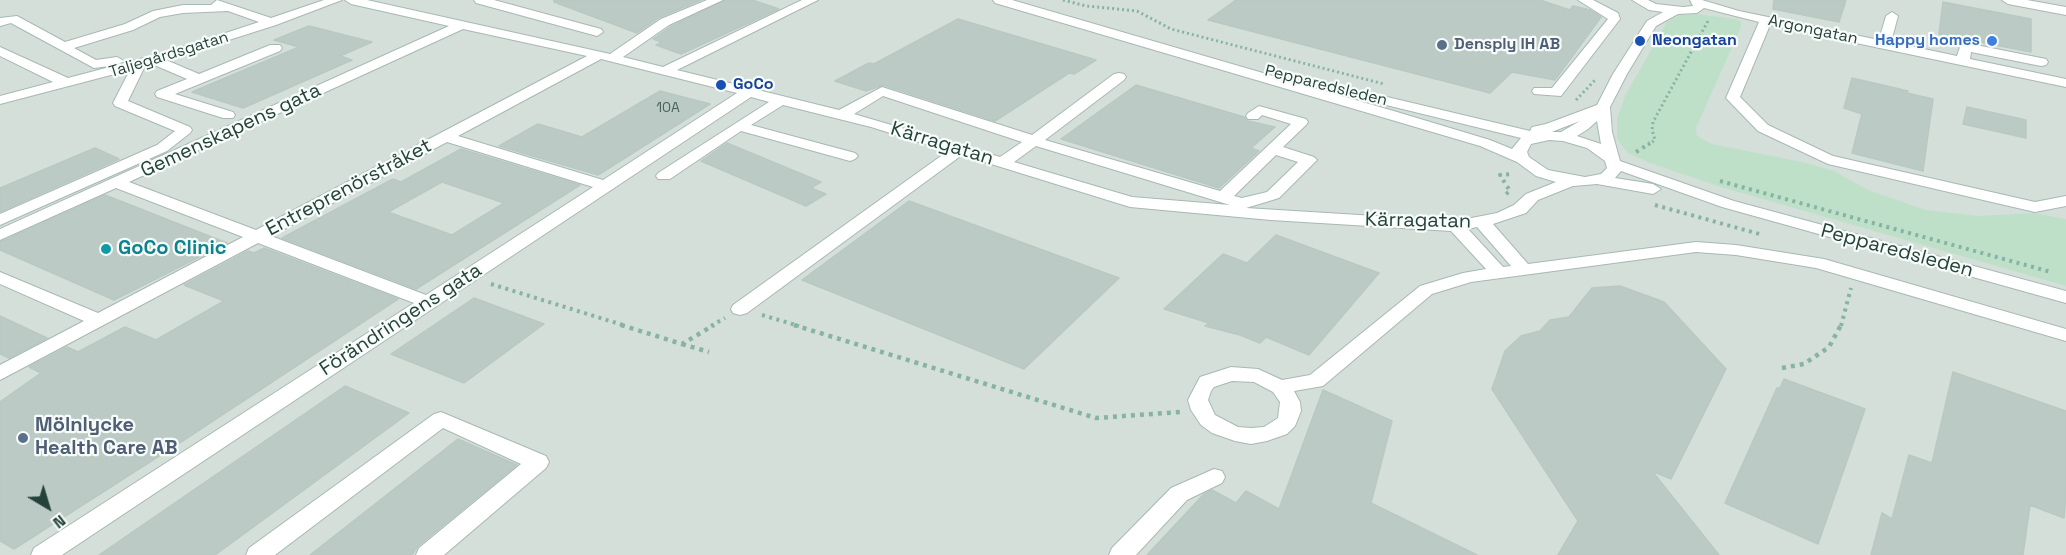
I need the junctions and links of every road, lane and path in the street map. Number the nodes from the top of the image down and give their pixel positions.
1 (204, 0) edge
2 (296, 0) edge
3 (336, 0) edge
4 (351, 0) edge
5 (480, 0) edge
6 (717, 0) edge
7 (812, 0) edge
8 (999, 0) edge
9 (1063, 0) edge
10 (1584, 0) edge
11 (2008, 0) edge
12 (1641, 2) edge
13 (2028, 2) edge
14 (1695, 4) edge
15 (316, 7) junction
16 (228, 8) junction
17 (1674, 11) junction
18 (2066, 11) edge
19 (1714, 12) junction
20 (1737, 14) junction
21 (253, 16) junction
22 (1892, 16) dead end
23 (1766, 20) junction
24 (0, 22) edge
25 (272, 22) junction
26 (1652, 24) junction
27 (461, 25) junction
28 (572, 26) junction
29 (597, 32) dead end
30 (1117, 33) junction
31 (552, 45) junction
32 (1884, 45) junction
33 (63, 47) junction
34 (275, 48) dead end
35 (0, 51) edge
36 (605, 57) junction
37 (1964, 61) junction
38 (147, 62) junction
39 (2041, 62) dead end
40 (664, 71) junction
41 (1602, 74) dead end
42 (1119, 77) dead end
43 (199, 79) junction
44 (67, 83) junction
45 (2066, 83) edge
46 (1392, 86) dead end
47 (1539, 91) dead end
48 (749, 92) junction
49 (0, 100) edge
50 (782, 100) junction
51 (1573, 104) dead end
52 (1603, 107) junction
53 (228, 115) dead end
54 (842, 115) junction
55 (1253, 116) dead end
56 (739, 126) junction
57 (1520, 134) junction
58 (446, 137) junction
59 (1564, 137) junction
60 (1536, 138) junction
61 (1034, 141) junction
62 (1273, 149) junction
63 (959, 150) junction
64 (1610, 150) junction
65 (849, 156) dead end
66 (1002, 163) junction
67 (1526, 163) junction
68 (664, 176) dead end
69 (1598, 180) junction
70 (1716, 180) dead end
71 (1571, 181) junction
72 (117, 183) junction
73 (606, 186) junction
74 (1223, 197) junction
75 (1532, 197) junction
76 (2066, 201) edge
77 (1728, 204) junction
78 (1237, 207) junction
79 (0, 220) edge
80 (1482, 222) junction
81 (1456, 226) junction
82 (0, 235) edge
83 (255, 237) junction
84 (1524, 270) junction
85 (1499, 273) junction
86 (2055, 273) dead end
87 (0, 277) edge
88 (467, 277) junction
89 (1852, 280) dead end
90 (2066, 297) edge
91 (428, 302) junction
92 (740, 309) junction
93 (98, 320) junction
94 (2066, 335) edge
95 (682, 344) junction
96 (709, 352) dead end
97 (1782, 368) dead end
98 (0, 373) edge
99 (1280, 387) junction
100 (1201, 410) junction
101 (1214, 477) dead end
102 (43, 555) edge
103 (258, 555) edge
104 (428, 555) edge
105 (1121, 555) edge

1 - 16 street
2 - 15 street
3 - 15 street, Taljegårdsgatan
4 - 27 street, Kärragatan
5 - 28 street
6 - 36 street, Entreprenörstråket
7 - 40 street
8 - 30 street, Pepparedsleden
9 - 46 path
10 - 47 street
11 - 13 street
12 - 17 street
12 - 26 street
13 - 18 street
14 - 17 street
14 - 19 street, Argongatan
14 - 20 street, Argongatan
15 - 25 street, Taljegårdsgatan
16 - 21 street
16 - 33 street
17 - 26 street
19 - 20 street, Argongatan
19 - 64 path
20 - 23 street, Argongatan
21 - 25 street
21 - 33 street
22 - 32 street
23 - 32 street, Argongatan
23 - 76 street
24 - 33 street
25 - 38 street, Taljegårdsgatan
26 - 52 street
27 - 31 street, Kärragatan
27 - 72 street, Gemenskapens gata
28 - 29 street
28 - 31 street
30 - 57 street, Pepparedsleden
30 - 67 street, Pepparedsleden
31 - 36 street, Kärragatan
32 - 37 street, Argongatan
34 - 43 street
35 - 44 street
36 - 40 street, Kärragatan
36 - 58 street, Entreprenörstråket
37 - 39 street
37 - 45 street, Argongatan
38 - 43 street
38 - 44 street, Taljegårdsgatan
38 - 79 street
40 - 48 street, Kärragatan
41 - 51 path
42 - 61 street
43 - 53 street
44 - 49 street, Taljegårdsgatan
48 - 50 street, Kärragatan
48 - 73 street, Förändringens gata
50 - 54 street, Kärragatan
50 - 56 street
52 - 57 street
52 - 59 street
52 - 64 street
54 - 61 street
54 - 63 street, Kärragatan
55 - 62 street
56 - 65 street
56 - 68 street
57 - 60 street, Pepparedsleden
58 - 73 street
58 - 83 street, Entreprenörstråket
59 - 60 street, Pepparedsleden
59 - 64 street, Pepparedsleden
60 - 67 street
61 - 66 street
61 - 74 street
62 - 74 street
62 - 78 street
63 - 66 street, Kärragatan
63 - 92 street
64 - 69 street
64 - 77 street, Pepparedsleden
66 - 78 street, Kärragatan
67 - 71 street, Pepparedsleden
67 - 75 street
69 - 71 street, Pepparedsleden
69 - 77 street, Pepparedsleden
70 - 86 path
71 - 75 street, Kärragatan
72 - 82 street, Gemenskapens gata
72 - 83 street
73 - 88 street, Förändringens gata
74 - 78 street
75 - 80 street, Kärragatan
77 - 90 street, Pepparedsleden
78 - 81 street, Kärragatan
80 - 81 street, Kärragatan
80 - 84 street
81 - 85 street
83 - 91 street
83 - 93 street, Entreprenörstråket
84 - 85 street
84 - 94 street
85 - 99 street
87 - 93 street
88 - 91 street, Förändringens gata
88 - 95 path
89 - 97 path
91 - 102 street, Förändringens gata
92 - 95 path
92 - 100 path
93 - 98 street, Entreprenörstråket
95 - 96 path
99 - 100 street
99 - 100 street
101 - 105 street
103 - 104 street

